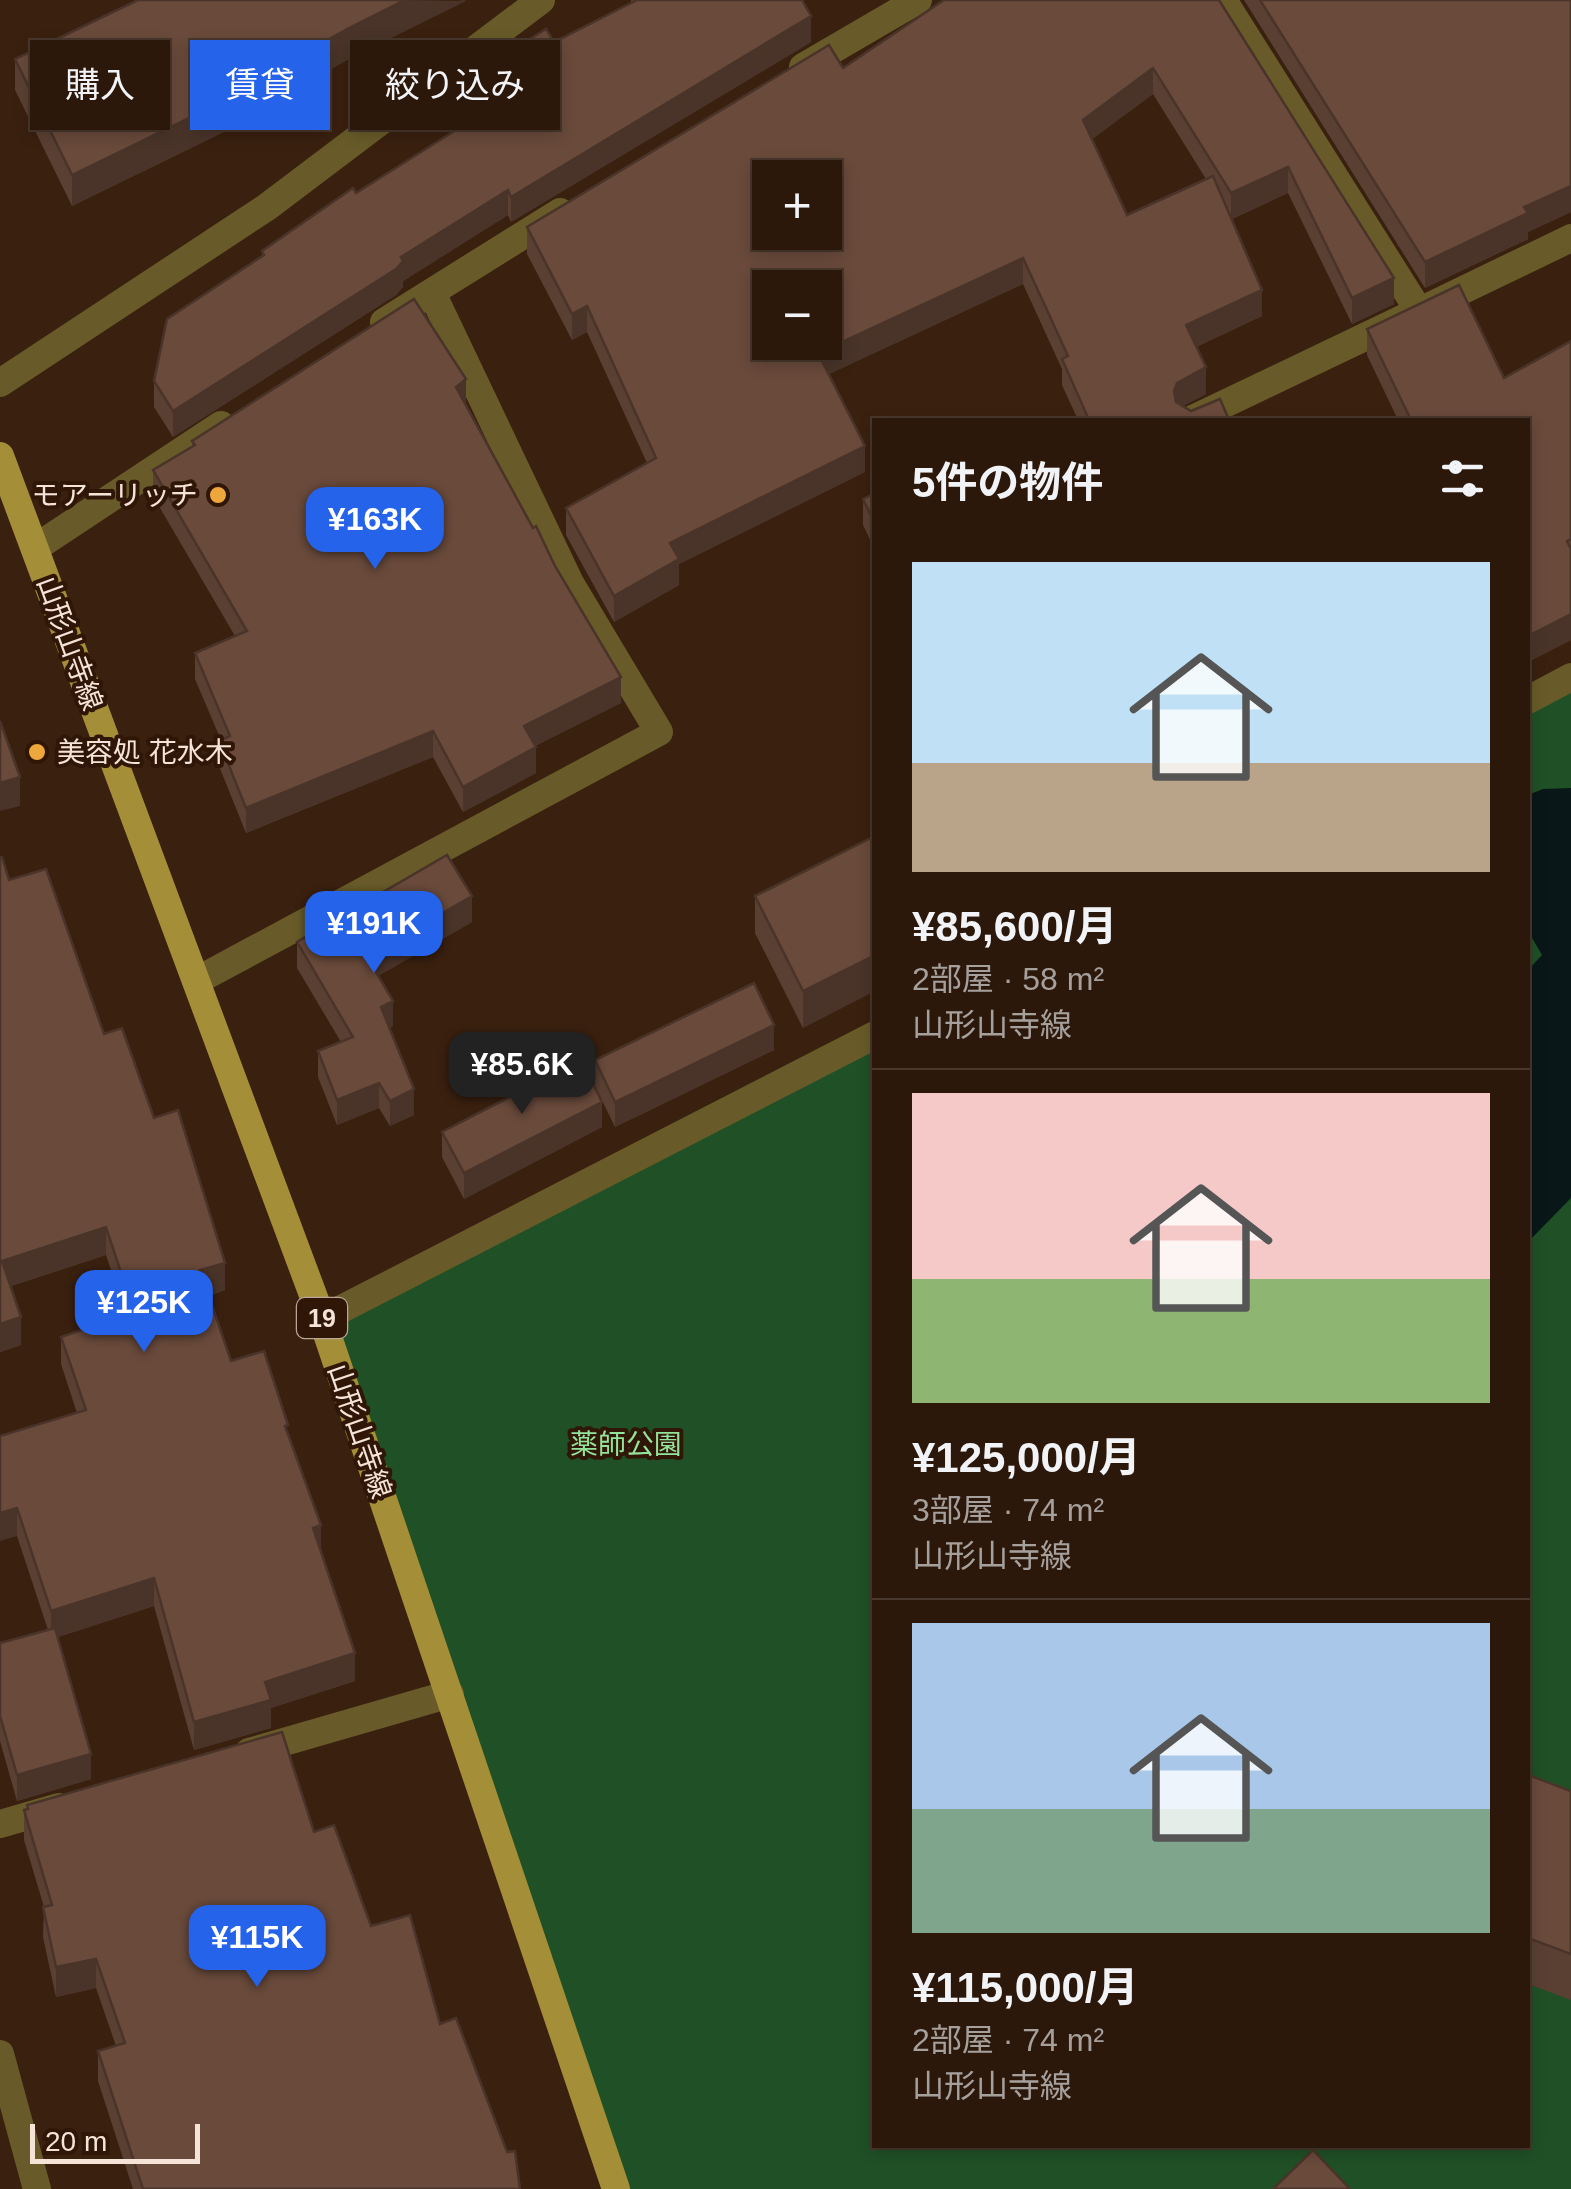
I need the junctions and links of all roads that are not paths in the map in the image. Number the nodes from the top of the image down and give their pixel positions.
1 (540, 0) edge
2 (918, 0) edge
3 (1223, 0) edge
4 (774, 84) edge
5 (579, 201) edge
6 (1571, 238) edge
7 (432, 293) junction
8 (1419, 311) junction
9 (367, 333) edge
10 (0, 382) edge
11 (238, 414) edge
12 (1195, 418) edge
13 (0, 456) edge
14 (34, 548) junction
15 (1571, 677) edge
16 (1530, 699) edge
17 (196, 981) junction
18 (872, 1036) edge
19 (322, 1319) junction
20 (450, 1694) junction
21 (225, 1759) edge
22 (94, 1797) edge
23 (0, 1824) edge
24 (0, 2054) edge
25 (38, 2189) edge
26 (616, 2189) edge

1 - 10 street
2 - 4 street
3 - 8 street
5 - 7 street
6 - 8 street
7 - 9 street
7 - 17 street
8 - 12 street
11 - 14 street
13 - 14 main road, 山形山寺線 / 19
14 - 17 main road, 山形山寺線 / 19
15 - 16 street
17 - 19 main road, 山形山寺線 / 19
18 - 19 street
19 - 20 main road, 山形山寺線 / 19
20 - 21 street
20 - 26 main road, 山形山寺線 / 19
22 - 23 street
24 - 25 street

